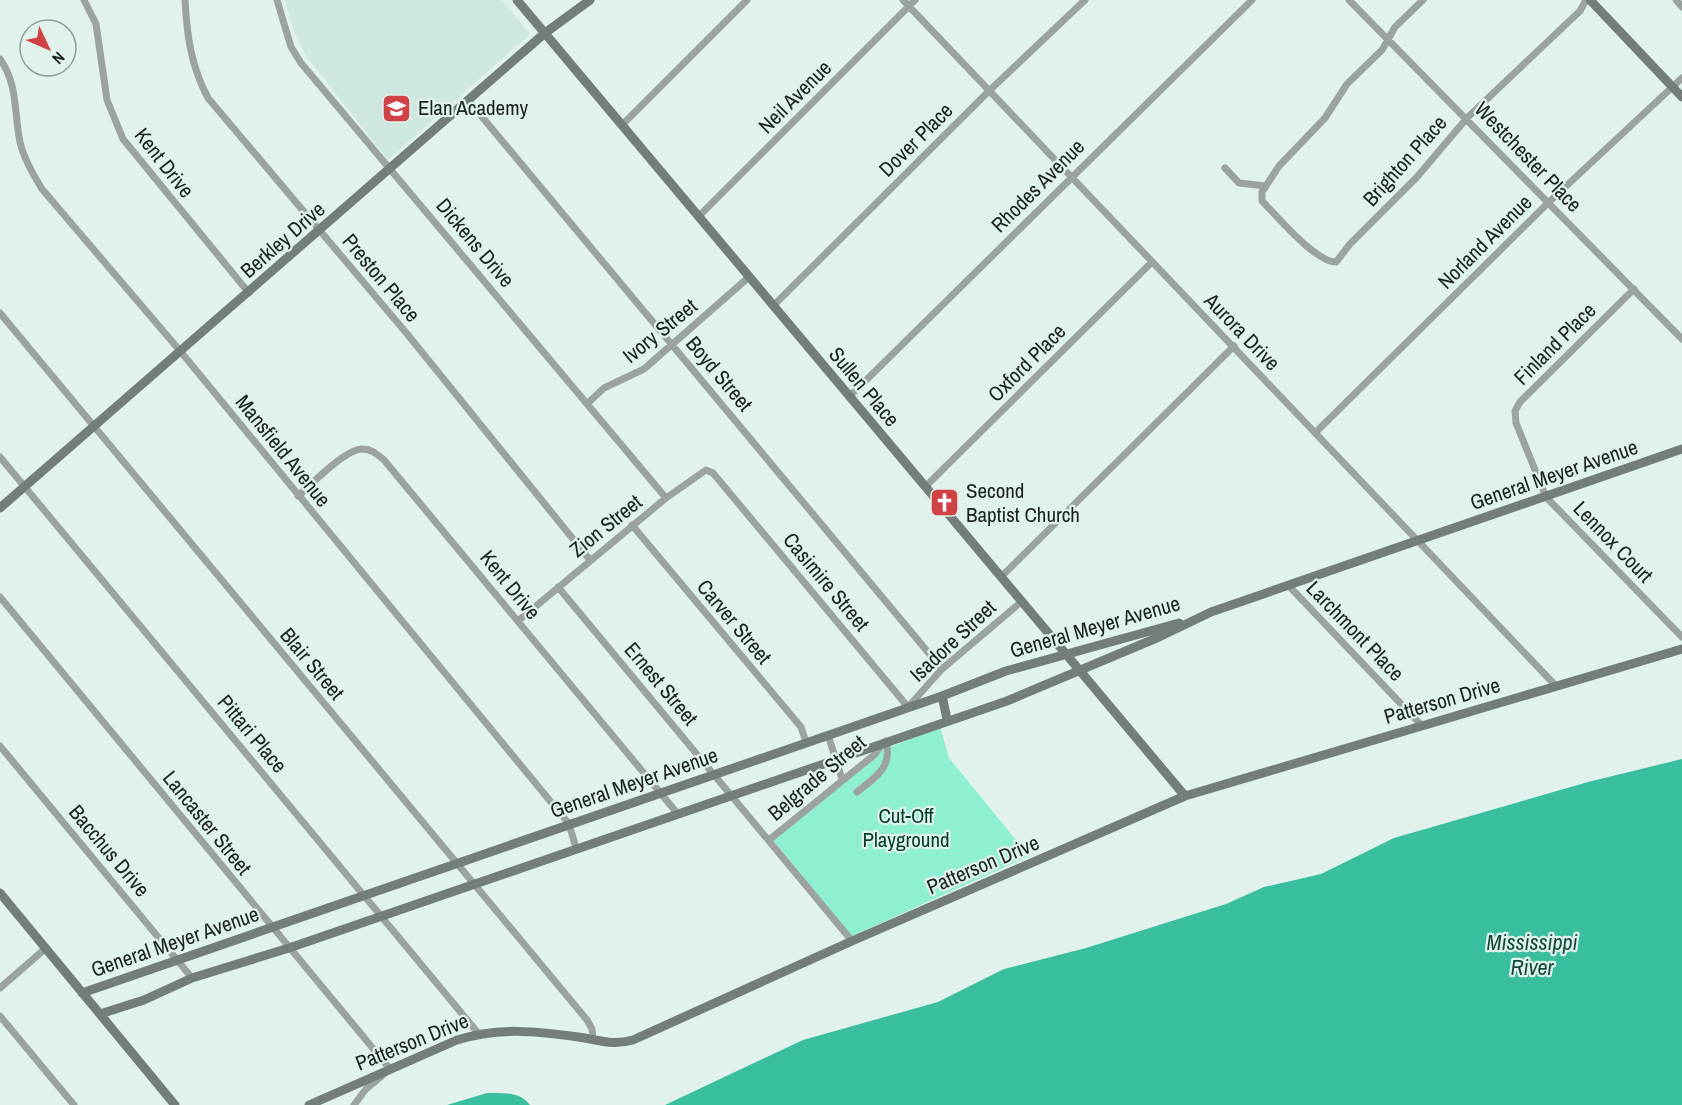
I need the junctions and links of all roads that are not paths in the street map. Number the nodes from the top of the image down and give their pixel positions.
1 (84, 0) edge
2 (185, 0) edge
3 (277, 0) edge
4 (517, 0) edge
5 (590, 0) edge
6 (747, 0) edge
7 (903, 0) edge
8 (915, 0) edge
9 (1086, 0) edge
10 (1252, 0) edge
11 (1349, 0) edge
12 (1423, 0) edge
13 (1588, 0) edge
14 (1676, 0) edge
15 (909, 6) junction
16 (1682, 7) edge
17 (545, 33) junction
18 (1388, 39) junction
19 (0, 59) edge
20 (1682, 78) edge
21 (1673, 88) junction
22 (990, 90) junction
23 (1682, 97) edge
24 (468, 100) junction
25 (1467, 118) junction
26 (622, 125) junction
27 (392, 168) junction
28 (1225, 168) dead end
29 (1072, 176) junction
30 (1266, 186) junction
31 (1549, 202) junction
32 (698, 217) junction
33 (320, 231) junction
34 (1152, 262) junction
35 (749, 277) junction
36 (1634, 290) junction
37 (249, 293) junction
38 (773, 306) junction
39 (0, 313) edge
40 (1682, 339) edge
41 (673, 344) junction
42 (1234, 346) junction
43 (181, 352) junction
44 (849, 397) junction
45 (588, 404) junction
46 (95, 427) junction
47 (1315, 433) junction
48 (1682, 449) edge
49 (0, 457) edge
50 (718, 479) joint
51 (25, 486) junction
52 (925, 487) junction
53 (298, 496) junction
54 (1546, 497) junction
55 (666, 498) junction
56 (0, 508) edge
57 (632, 525) junction
58 (1419, 542) junction
59 (591, 560) junction
60 (1000, 577) junction
61 (1289, 586) junction
62 (558, 587) junction
63 (0, 597) edge
64 (1021, 602) junction
65 (1200, 616) junction
66 (518, 621) junction
67 (1682, 637) edge
68 (1682, 649) edge
69 (1064, 653) junction
70 (942, 669) junction
71 (1077, 669) junction
72 (1557, 686) junction
73 (942, 696) junction
74 (908, 707) junction
75 (947, 719) junction
76 (1422, 726) junction
77 (828, 735) junction
78 (886, 741) junction
79 (806, 742) junction
80 (0, 746) edge
81 (834, 759) junction
82 (715, 775) junction
83 (842, 778) junction
84 (857, 792) dead end
85 (659, 793) junction
86 (730, 794) junction
87 (1185, 796) junction
88 (677, 813) junction
89 (569, 824) junction
90 (769, 840) junction
91 (576, 848) junction
92 (456, 864) junction
93 (472, 884) junction
94 (0, 893) edge
95 (364, 895) junction
96 (381, 915) junction
97 (272, 928) junction
98 (852, 940) junction
99 (46, 948) junction
100 (289, 948) junction
101 (179, 961) junction
102 (192, 978) junction
103 (0, 988) edge
104 (82, 993) junction
105 (100, 1014) junction
106 (0, 1016) edge
107 (478, 1033) junction
108 (593, 1039) junction
109 (390, 1069) junction
110 (74, 1105) edge
111 (175, 1105) edge
112 (309, 1105) edge
113 (354, 1105) edge

1 - 37 street, Kent Drive
2 - 33 street, Preston Place
3 - 27 street, Dickens Drive
4 - 17 street, Sullen Place
5 - 17 street, Berkley Drive
6 - 26 street
7 - 15 street, Aurora Drive
8 - 15 street, Neil Avenue
9 - 22 street, Dover Place
10 - 29 street, Rhodes Avenue
11 - 18 street, Westchester Place
12 - 18 street
13 - 21 street
13 - 25 street, Brighton Place
14 - 16 street
15 - 22 street, Aurora Drive
15 - 32 street, Neil Avenue
17 - 24 street, Berkley Drive
17 - 26 street, Sullen Place
18 - 25 street, Westchester Place
18 - 30 street
19 - 43 street, Mansfield Avenue
20 - 21 street, Norland Avenue
21 - 23 street
21 - 31 street, Norland Avenue
22 - 29 street, Aurora Drive
22 - 38 street, Dover Place
24 - 27 street, Berkley Drive
24 - 41 street, Boyd Street
25 - 30 street, Brighton Place
25 - 31 street, Westchester Place
26 - 32 street, Sullen Place
27 - 33 street, Berkley Drive
27 - 45 street, Dickens Drive
28 - 30 street
29 - 34 street, Aurora Drive
29 - 44 street, Rhodes Avenue
31 - 36 street, Westchester Place
31 - 47 street, Norland Avenue
32 - 35 street, Sullen Place
33 - 37 street, Berkley Drive
33 - 59 street, Preston Place
34 - 42 street, Aurora Drive
34 - 52 street, Oxford Place
35 - 38 street, Sullen Place
35 - 41 street, Ivory Street
36 - 40 street, Westchester Place
36 - 54 street, Finland Place
37 - 43 street, Berkley Drive
38 - 44 street, Sullen Place
39 - 46 street, Blair Street
41 - 45 street, Ivory Street
41 - 70 street, Boyd Street
42 - 47 street, Aurora Drive
42 - 60 street
43 - 46 street, Berkley Drive
43 - 53 street, Mansfield Avenue
44 - 52 street, Sullen Place
45 - 55 street, Dickens Drive
46 - 51 street, Berkley Drive
46 - 92 street, Blair Street
47 - 58 street, Aurora Drive
48 - 54 street, General Meyer Avenue
49 - 51 street, Pittari Place
50 - 55 street, Zion Street
50 - 74 street, Casimire Street
51 - 56 street, Berkley Drive
51 - 95 street, Pittari Place
52 - 60 street, Sullen Place
53 - 66 street, Kent Drive
53 - 89 street, Mansfield Avenue
54 - 58 street, General Meyer Avenue
54 - 67 street, Lennox Court
55 - 57 street, Zion Street
57 - 59 street, Zion Street
57 - 79 street, Carver Street
58 - 61 street, General Meyer Avenue
58 - 72 street, Aurora Drive
59 - 62 street, Zion Street
60 - 64 street, Sullen Place
61 - 65 street, General Meyer Avenue
61 - 76 street, Larchmont Place
62 - 66 street, Zion Street
62 - 82 street, Ernest Street
63 - 97 street, Lancaster Street
64 - 69 street, Sullen Place
64 - 70 street, Isadore Street
65 - 69 street, General Meyer Avenue
65 - 71 street, General Meyer Avenue
66 - 85 street, Kent Drive
68 - 72 street, Patterson Drive
69 - 71 street, Sullen Place
69 - 73 street, General Meyer Avenue
70 - 74 street, Isadore Street
71 - 75 street, General Meyer Avenue
71 - 87 street, Sullen Place
72 - 76 street, Patterson Drive
73 - 74 street, General Meyer Avenue
73 - 75 street
74 - 77 street, General Meyer Avenue
75 - 78 street, General Meyer Avenue
76 - 87 street, Patterson Drive
77 - 79 street, General Meyer Avenue
77 - 81 street
78 - 81 street, General Meyer Avenue
78 - 83 street, Belgrade Street
78 - 84 street
79 - 82 street, General Meyer Avenue
80 - 101 street, Bacchus Drive
81 - 83 street
81 - 86 street, General Meyer Avenue
82 - 85 street, General Meyer Avenue
82 - 86 street, Ernest Street
83 - 90 street, Belgrade Street
85 - 88 street, Kent Drive
85 - 89 street, General Meyer Avenue
86 - 88 street, General Meyer Avenue
86 - 90 street, Ernest Street
87 - 98 street, Patterson Drive
88 - 91 street, General Meyer Avenue
89 - 91 street, Mansfield Avenue
89 - 92 street, General Meyer Avenue
90 - 98 street, Ernest Street
91 - 93 street, General Meyer Avenue
92 - 93 street, Blair Street
92 - 95 street, General Meyer Avenue
93 - 96 street, General Meyer Avenue
93 - 108 street, Blair Street
94 - 99 street
95 - 96 street, Pittari Place
95 - 97 street, General Meyer Avenue
96 - 100 street, General Meyer Avenue
96 - 107 street, Pittari Place
97 - 100 street, Lancaster Street
97 - 101 street, General Meyer Avenue
98 - 108 street, Patterson Drive
99 - 103 street
99 - 104 street
100 - 102 street, General Meyer Avenue
100 - 109 street, Lancaster Street
101 - 102 street, Bacchus Drive
101 - 104 street, General Meyer Avenue
102 - 105 street, General Meyer Avenue
104 - 105 street
105 - 111 street
106 - 110 street
107 - 108 street, Patterson Drive
107 - 109 street, Patterson Drive
109 - 112 street, Patterson Drive
109 - 113 street

